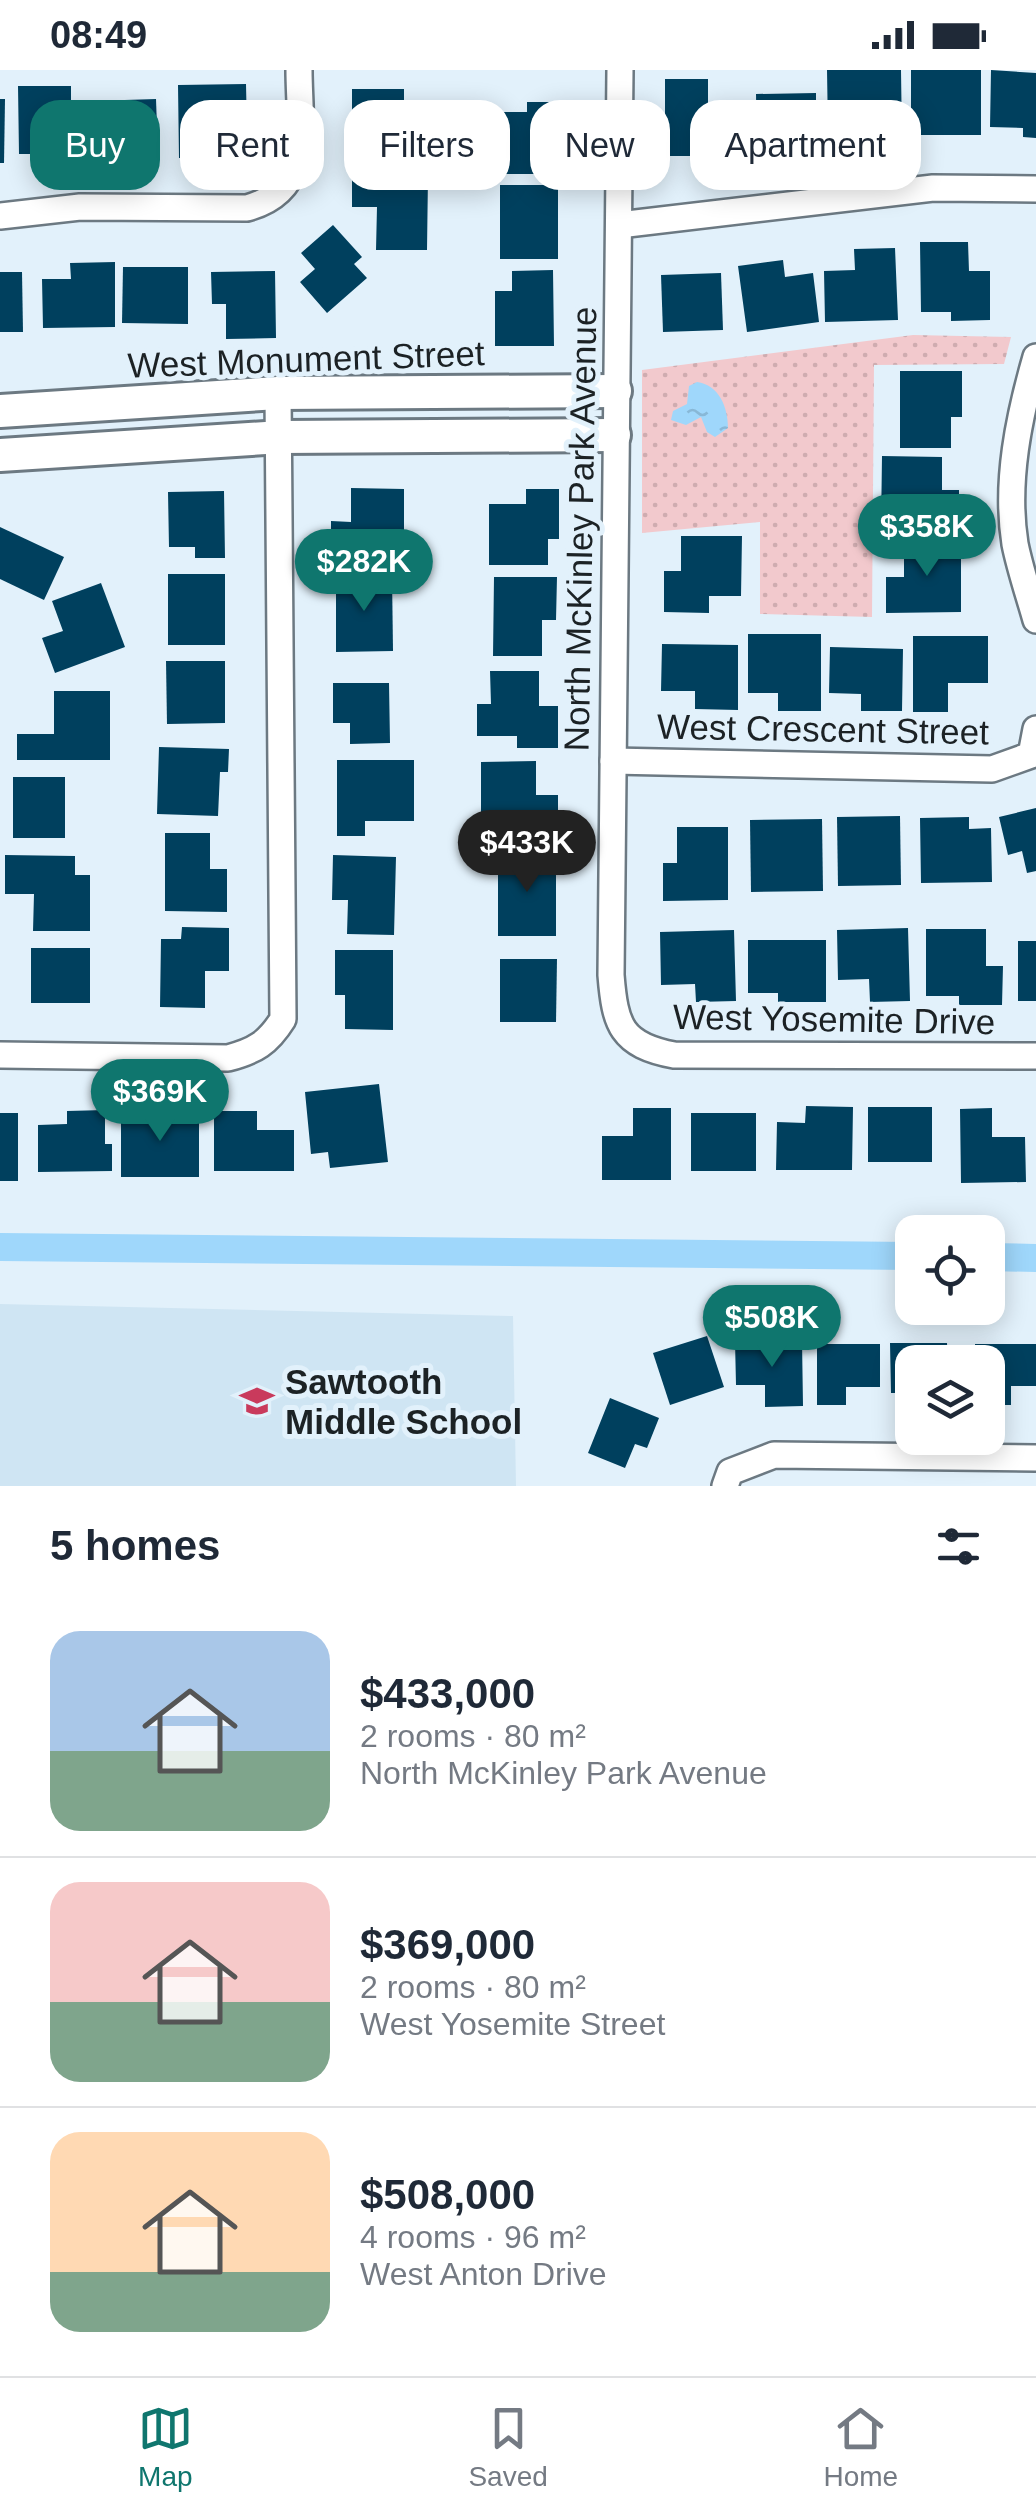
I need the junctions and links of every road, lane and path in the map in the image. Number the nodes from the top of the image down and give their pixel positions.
1 (299, 70) edge
2 (620, 70) edge
3 (1036, 188) edge
4 (0, 216) edge
5 (619, 224) junction
6 (1036, 357) edge
7 (615, 391) junction
8 (278, 394) junction
9 (0, 412) edge
10 (614, 435) junction
11 (281, 436) junction
12 (0, 455) edge
13 (1036, 620) edge
14 (1033, 742) edge
15 (612, 761) junction
16 (634, 1041) joint
17 (0, 1055) edge
18 (1036, 1056) edge
19 (1036, 1458) edge
20 (728, 1479) edge

1 - 4 street
2 - 5 street, North McKinley Park Avenue
3 - 5 street
5 - 7 street, North McKinley Park Avenue
6 - 13 street
7 - 8 street, West Monument Street
7 - 10 street, North McKinley Park Avenue
8 - 9 street, West Monument Street
8 - 11 street
10 - 11 street
10 - 15 street, North McKinley Park Avenue
11 - 12 street
11 - 17 street
14 - 15 street, West Crescent Street
15 - 16 street, North McKinley Park Avenue
16 - 18 street, West Yosemite Drive
19 - 20 street

